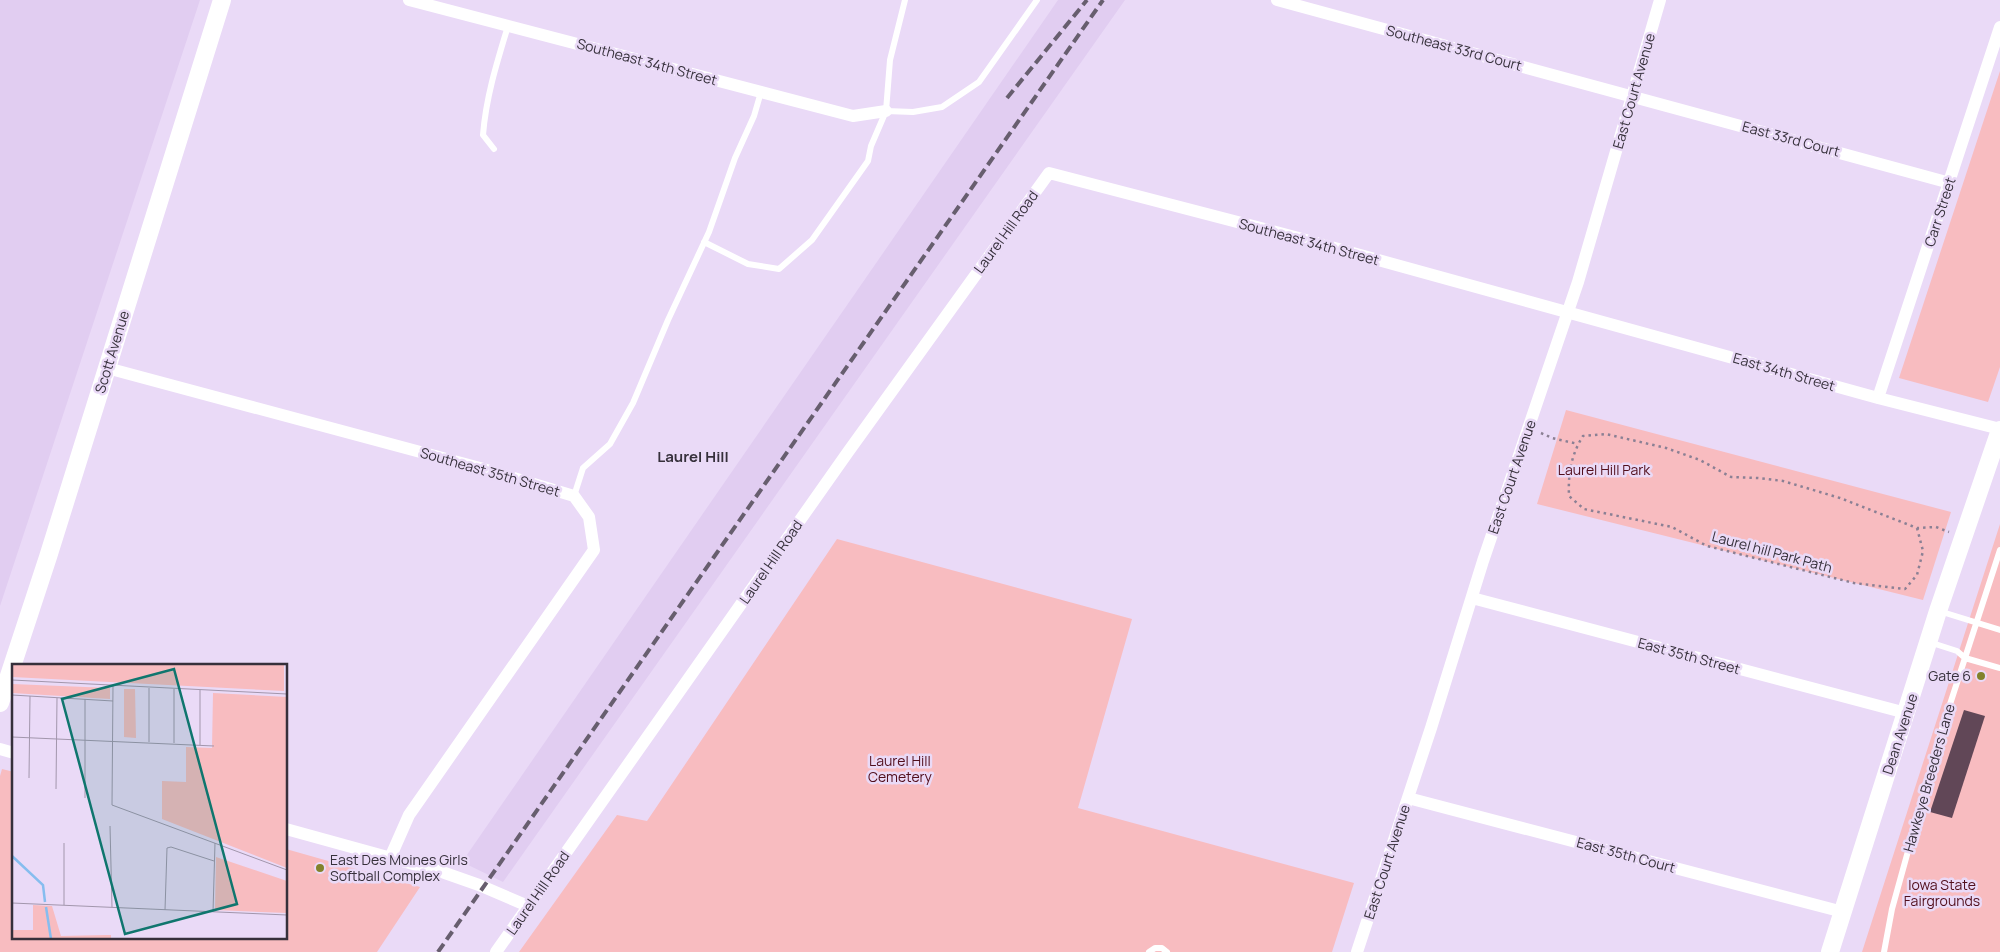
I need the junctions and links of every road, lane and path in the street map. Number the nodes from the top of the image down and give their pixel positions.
1 (222, 0) edge
2 (410, 0) edge
3 (905, 0) edge
4 (1037, 0) edge
5 (1277, 0) edge
6 (1660, 0) edge
7 (508, 26) junction
8 (2000, 27) edge
9 (761, 92) junction
10 (1632, 96) junction
11 (886, 111) junction
12 (494, 149) dead end
13 (1049, 173) joint
14 (1950, 183) junction
15 (704, 242) junction
16 (1568, 312) junction
17 (107, 368) junction
18 (1878, 398) junction
19 (1529, 428) junction
20 (2000, 430) edge
21 (1578, 444) junction
22 (574, 496) junction
23 (1917, 528) junction
24 (1953, 534) dead end
25 (2000, 550) edge
26 (1472, 598) junction
27 (1938, 611) junction
28 (1976, 622) junction
29 (2000, 630) edge
30 (1928, 642) junction
31 (1965, 658) junction
32 (13, 664) edge
33 (12, 666) edge
34 (2000, 668) edge
35 (0, 703) edge
36 (1906, 713) junction
37 (1408, 798) junction
38 (288, 830) edge
39 (390, 858) junction
40 (528, 906) junction
41 (1843, 912) junction
42 (496, 952) edge
43 (1149, 952) edge
44 (1167, 952) edge
45 (1357, 952) edge
46 (1830, 952) edge
47 (1884, 952) edge

1 - 17 street, Scott Avenue
2 - 7 street, Southeast 34th Street
3 - 11 lane
4 - 11 lane
5 - 10 street, Southeast 33rd Court
6 - 10 street, East Court Avenue
7 - 9 street, Southeast 34th Street
7 - 12 lane
8 - 14 street, Carr Street
9 - 11 street, Southeast 34th Street
9 - 15 lane
10 - 14 street, East 33rd Court
10 - 16 street, East Court Avenue
11 - 15 lane
13 - 16 street, Southeast 34th Street
13 - 40 street, Laurel Hill Road
14 - 18 street, Carr Street
15 - 22 lane
16 - 18 street, East 34th Street
16 - 19 street, East Court Avenue
17 - 22 street, Southeast 35th Street
17 - 32 street, Scott Avenue
18 - 20 street, East 34th Street
19 - 21 path
19 - 26 street, East Court Avenue
20 - 27 street, Dean Avenue
21 - 23 path
21 - 23 path, Laurel hill Park Path
22 - 39 street, Southeast 35th Street
23 - 24 path
25 - 28 lane, Hawkeye Breeders Lane
26 - 36 street, East 35th Street
26 - 37 street, East Court Avenue
27 - 28 lane
27 - 30 street, Dean Avenue
28 - 29 lane
28 - 31 lane, Hawkeye Breeders Lane
30 - 31 lane
30 - 36 street, Dean Avenue
31 - 34 lane
31 - 47 lane, Hawkeye Breeders Lane
33 - 35 street, Scott Avenue
36 - 41 street, Dean Avenue
37 - 41 street, East 35th Court
37 - 45 street, East Court Avenue
38 - 39 street
39 - 40 street
40 - 42 street, Laurel Hill Road
41 - 46 street, Dean Avenue
43 - 44 lane

